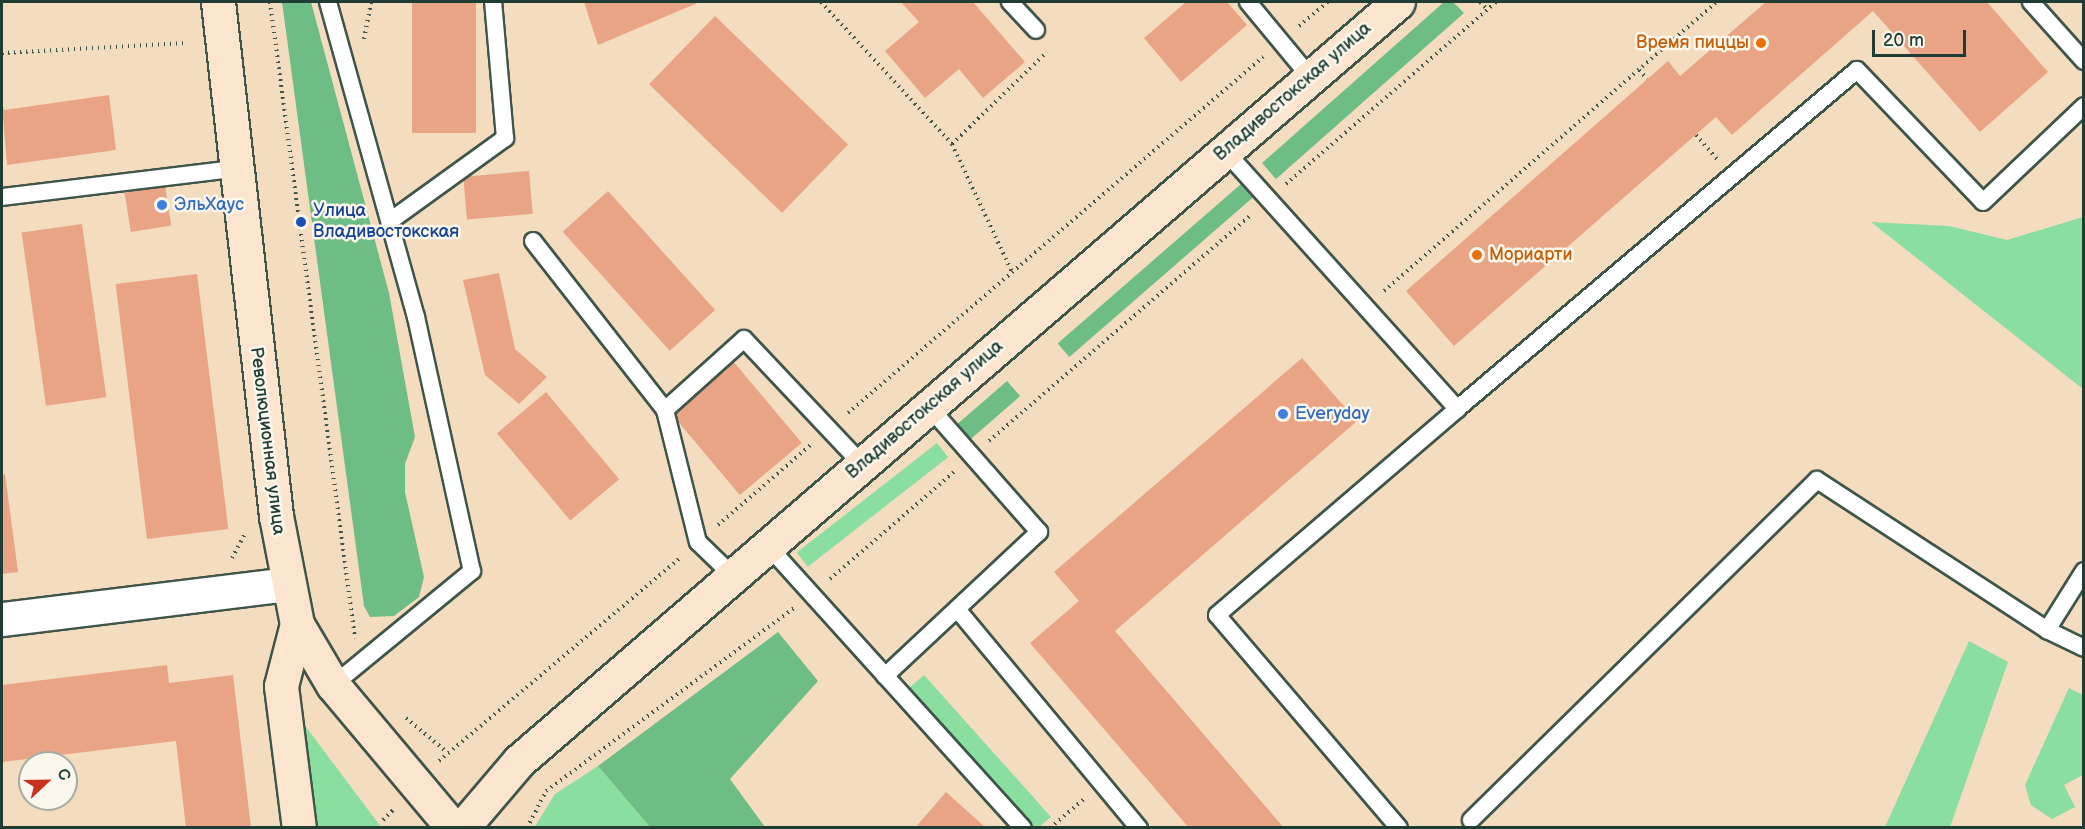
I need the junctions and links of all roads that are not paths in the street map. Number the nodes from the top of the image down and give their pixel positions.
1 (218, 2) edge
2 (328, 2) edge
3 (493, 2) edge
4 (1010, 2) edge
5 (1248, 2) edge
6 (1398, 2) edge
7 (2031, 2) edge
8 (1036, 30) road end
9 (2084, 61) edge
10 (1310, 77) junction
11 (2084, 106) edge
12 (1226, 152) junction
13 (234, 169) junction
14 (2, 197) edge
15 (390, 222) junction
16 (534, 241) dead end
17 (929, 407) junction
18 (1457, 409) junction
19 (665, 410) junction
20 (862, 464) junction
21 (768, 546) junction
22 (2084, 571) edge
23 (732, 575) junction
24 (287, 584) junction
25 (957, 609) junction
26 (2, 619) edge
27 (297, 624) junction
28 (2047, 630) junction
29 (2084, 648) edge
30 (885, 676) junction
31 (333, 685) junction
32 (1471, 820) dead end
33 (300, 828) edge
34 (453, 828) edge
35 (462, 828) edge
36 (1023, 828) edge
37 (1139, 828) edge
38 (1399, 828) edge

1 - 13 street, Революционная улица
2 - 15 lane
3 - 15 lane
4 - 8 lane
5 - 10 lane
6 - 10 street, Владивостокская улица
7 - 9 lane
10 - 12 street, Владивостокская улица
11 - 18 lane
12 - 17 street, Владивостокская улица
12 - 18 lane
13 - 14 lane
13 - 24 street, Революционная улица
15 - 31 lane
16 - 19 lane
17 - 20 street, Владивостокская улица
17 - 25 lane
18 - 38 lane
19 - 20 lane
19 - 23 lane
20 - 21 street, Владивостокская улица
21 - 23 street, Владивостокская улица
21 - 30 lane
22 - 28 lane
23 - 35 street, Владивостокская улица
24 - 26 street
24 - 27 street, Революционная улица
25 - 30 lane
25 - 37 lane
27 - 31 street, Революционная улица
27 - 33 street
28 - 29 lane
28 - 32 lane
30 - 36 lane
31 - 34 street, Революционная улица

